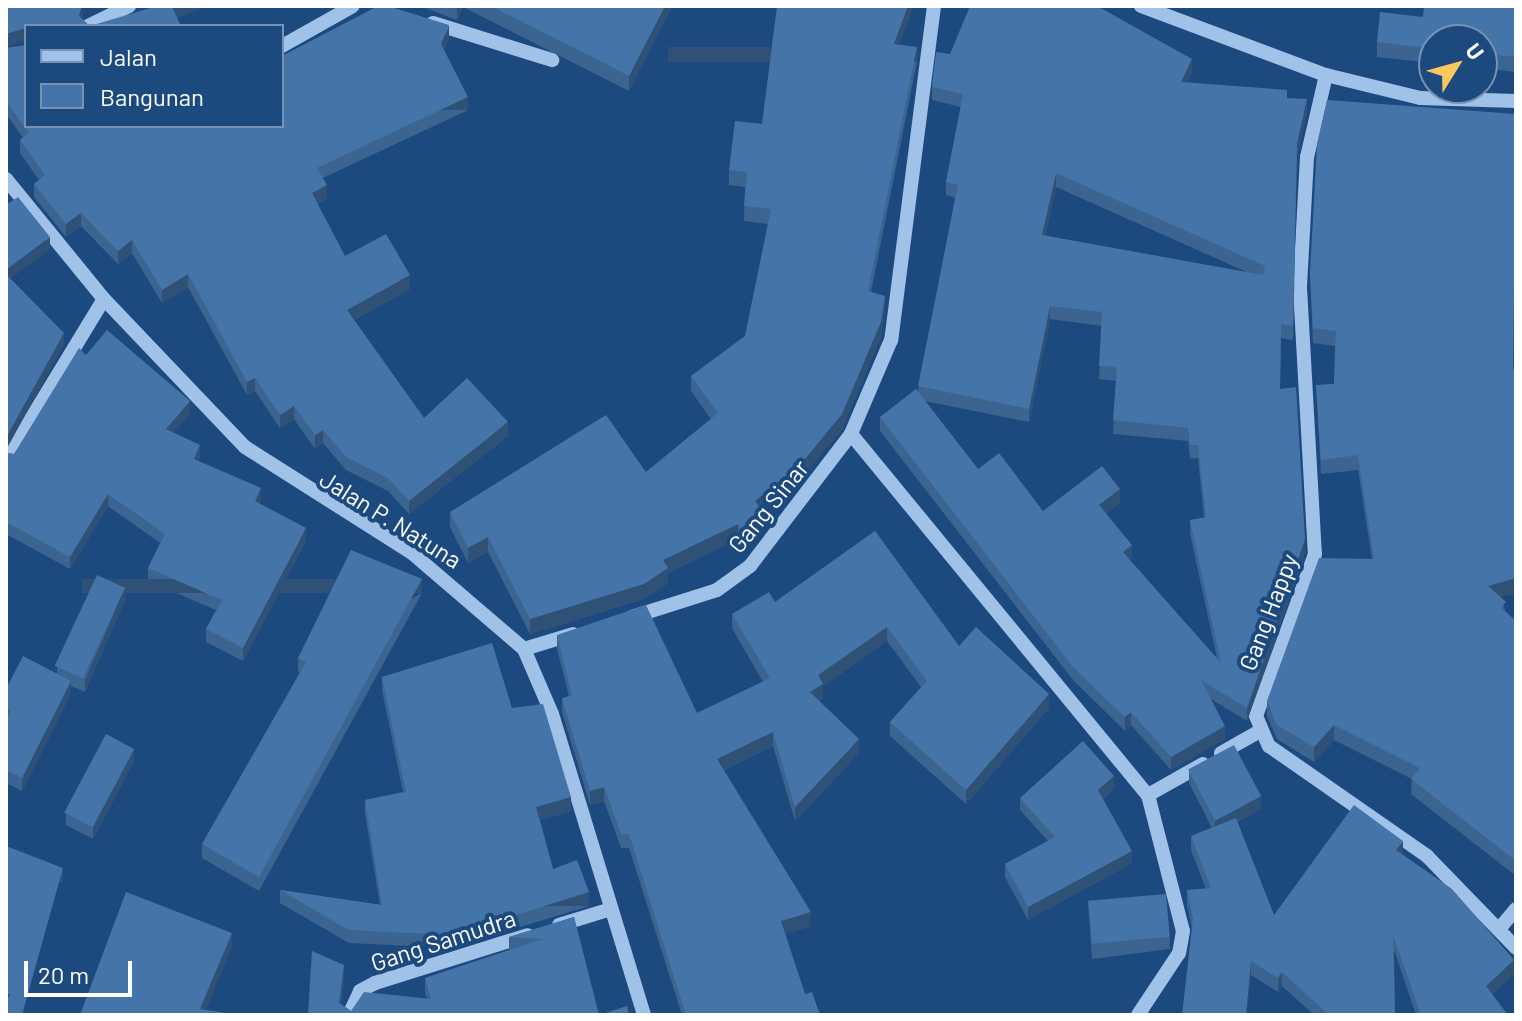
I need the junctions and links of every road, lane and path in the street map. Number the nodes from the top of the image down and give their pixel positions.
1 (129, 6) edge
2 (353, 6) edge
3 (934, 6) edge
4 (1141, 6) edge
5 (408, 15) edge
6 (92, 24) edge
7 (284, 45) edge
8 (552, 60) edge
9 (1326, 75) junction
10 (1516, 101) edge
11 (6, 179) edge
12 (11, 198) edge
13 (104, 299) junction
14 (851, 434) junction
15 (6, 460) edge
16 (524, 649) junction
17 (1260, 731) junction
18 (1148, 795) junction
19 (611, 909) junction
20 (1516, 909) edge
21 (1500, 928) junction
22 (1516, 948) edge
23 (349, 1015) edge
24 (644, 1015) edge
25 (1138, 1015) edge

1 - 6 street
2 - 7 street
3 - 14 street, Gang Sinar
4 - 9 street
5 - 8 street
9 - 10 street
9 - 17 street, Gang Happy
11 - 12 street, Jalan P. Natuna
12 - 13 street, Jalan P. Natuna
13 - 15 street
13 - 16 street, Jalan P. Natuna
14 - 16 street, Gang Sinar
14 - 18 street
16 - 19 street
17 - 18 street
17 - 21 street
18 - 25 street
19 - 23 street, Gang Samudra
19 - 24 street
20 - 21 street
21 - 22 street

